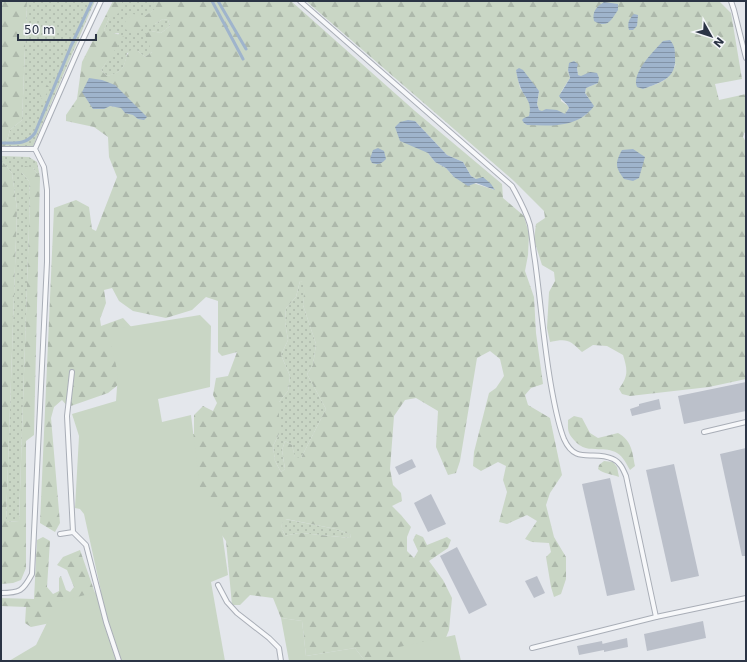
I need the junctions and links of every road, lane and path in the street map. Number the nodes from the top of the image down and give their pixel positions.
1 (101, 1) edge
2 (300, 1) edge
3 (730, 1) edge
4 (746, 58) edge
5 (1, 149) edge
6 (36, 149) junction
7 (72, 372) dead end
8 (746, 422) edge
9 (704, 432) dead end
10 (73, 532) junction
11 (60, 534) dead end
12 (218, 585) dead end
13 (1, 593) edge
14 (746, 598) edge
15 (656, 618) junction
16 (532, 648) dead end
17 (118, 661) edge
18 (282, 661) edge

1 - 6 lane
2 - 15 lane
3 - 4 lane
5 - 6 lane
6 - 13 lane
7 - 10 lane
8 - 9 lane
10 - 11 lane
10 - 17 lane
12 - 18 lane
14 - 15 lane
15 - 16 lane

